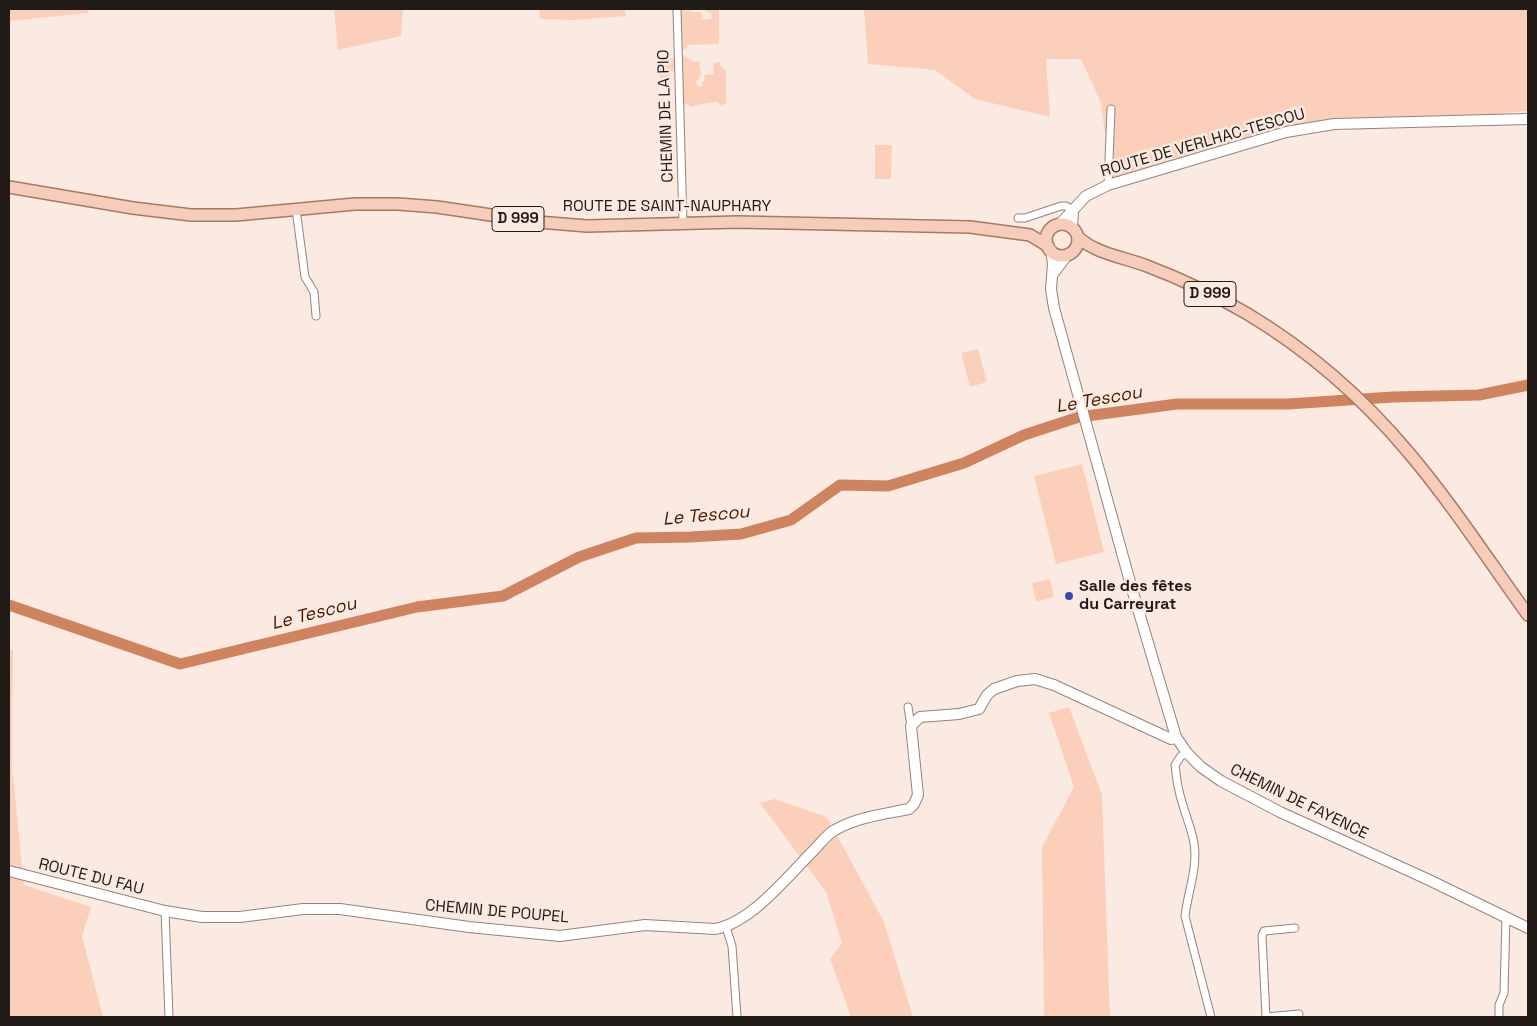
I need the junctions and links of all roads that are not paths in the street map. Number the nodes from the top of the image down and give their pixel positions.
1 (677, 9) edge
2 (1110, 109) dead end
3 (1528, 119) edge
4 (1108, 185) junction
5 (9, 187) edge
6 (296, 210) junction
7 (1073, 210) junction
8 (1018, 218) dead end
9 (683, 223) junction
10 (1055, 227) junction
11 (1075, 232) junction
12 (1030, 234) junction
13 (1049, 248) junction
14 (1098, 250) junction
15 (1070, 254) junction
16 (1053, 275) junction
17 (316, 316) dead end
18 (1528, 615) edge
19 (908, 707) dead end
20 (911, 726) junction
21 (1176, 737) junction
22 (1187, 753) junction
23 (9, 871) edge
24 (165, 911) junction
25 (1506, 917) junction
26 (726, 927) junction
27 (1295, 928) dead end
28 (1528, 928) edge
29 (1299, 1014) dead end
30 (169, 1017) edge
31 (737, 1017) edge
32 (1211, 1017) edge
33 (1266, 1017) edge
34 (1499, 1017) edge

1 - 9 street, CHEMIN DE LA PIO
2 - 4 street
3 - 4 street, ROUTE DE VERLHAC-TESCOU
4 - 7 street, ROUTE DE VERLHAC-TESCOU
5 - 6 main road, ROUTE DE SAINT-NAUPHARY / D 999
6 - 9 main road, ROUTE DE SAINT-NAUPHARY / D 999
6 - 17 street
7 - 8 street
7 - 10 street, ROUTE DE VERLHAC-TESCOU
7 - 11 street
9 - 12 main road, ROUTE DE SAINT-NAUPHARY / D 999
10 - 11 main road
10 - 12 main road, ROUTE DE SAINT-NAUPHARY / D 999
10 - 13 main road
11 - 14 main road, D 999
11 - 15 main road
12 - 13 main road, ROUTE DE SAINT-NAUPHARY / D 999
13 - 15 main road
13 - 16 street, CHEMIN DE FAYENCE
14 - 15 main road, D 999
14 - 18 main road, D 999
15 - 16 street
16 - 21 street, CHEMIN DE FAYENCE
19 - 20 street
20 - 21 street
20 - 26 street
21 - 22 street, CHEMIN DE FAYENCE
22 - 25 street, CHEMIN DE FAYENCE
22 - 32 street
23 - 24 street, ROUTE DU FAU
24 - 26 street, CHEMIN DE POUPEL
24 - 30 street
25 - 28 street, CHEMIN DE FAYENCE
25 - 34 street
26 - 31 street
27 - 33 street
29 - 33 street

